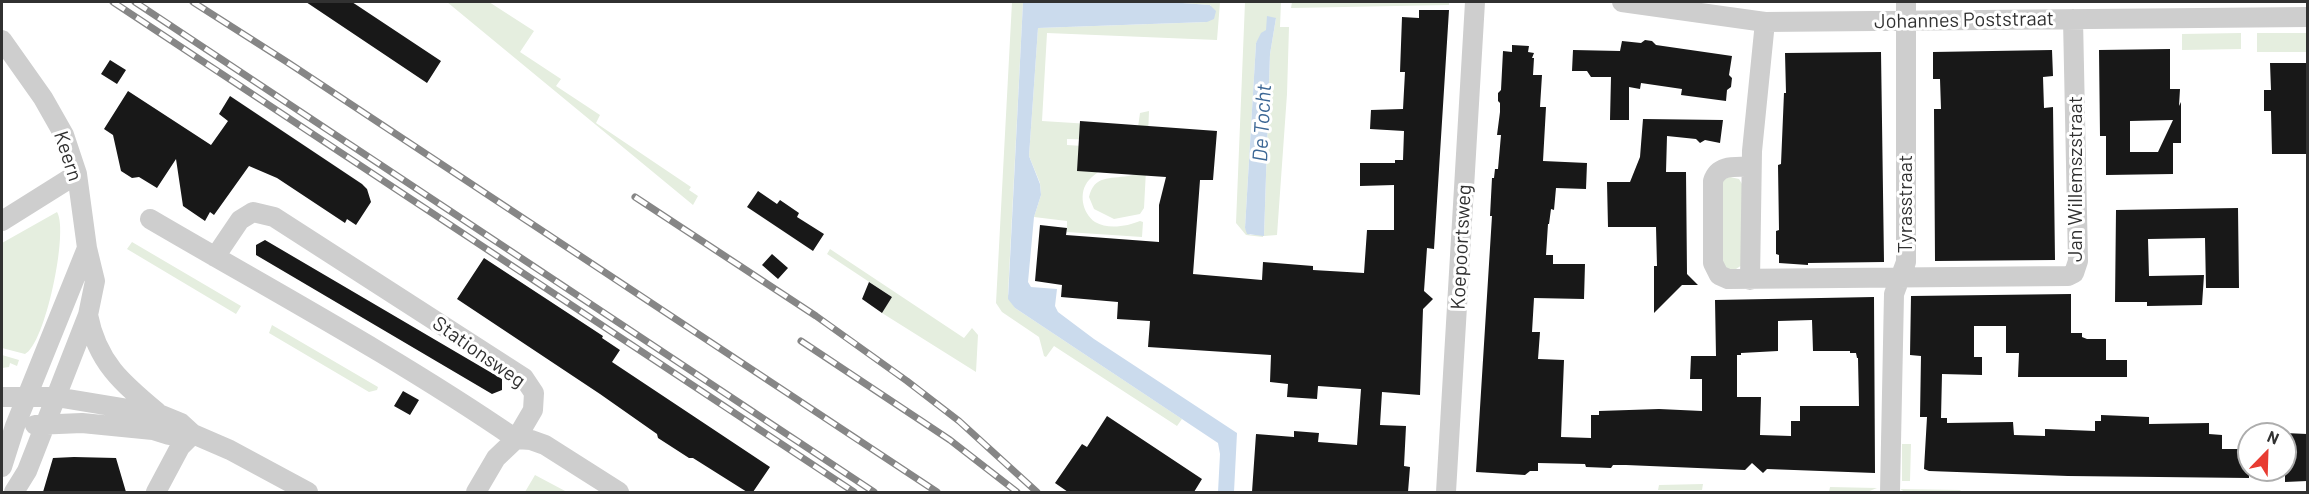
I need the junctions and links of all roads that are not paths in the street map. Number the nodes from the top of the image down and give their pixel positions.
1 (1475, 2) edge
2 (1622, 2) edge
3 (1906, 2) edge
4 (2307, 17) edge
5 (2073, 19) junction
6 (1905, 21) junction
7 (1765, 22) junction
8 (2, 40) edge
9 (2, 63) edge
10 (25, 73) junction
11 (1751, 167) junction
12 (77, 174) junction
13 (150, 219) dead end
14 (2, 221) edge
15 (87, 248) junction
16 (215, 257) junction
17 (1900, 277) junction
18 (1750, 280) junction
19 (88, 315) junction
20 (28, 395) junction
21 (2, 397) edge
22 (56, 397) junction
23 (159, 414) junction
24 (45, 424) junction
25 (8, 427) edge
26 (193, 434) junction
27 (516, 439) junction
28 (2, 467) edge
29 (2, 478) edge
30 (4, 492) edge
31 (14, 492) edge
32 (156, 492) edge
33 (308, 492) edge
34 (476, 492) edge
35 (619, 492) edge
36 (1446, 492) edge
37 (1890, 492) edge

1 - 36 street, Koepoortsweg
2 - 7 street, Johannes Poststraat
3 - 6 street, Tyrasstraat
4 - 5 street, Johannes Poststraat
5 - 6 street, Johannes Poststraat
5 - 17 street, Jan Willemszstraat
6 - 7 street, Johannes Poststraat
6 - 17 street, Tyrasstraat
7 - 11 street
8 - 10 street, Keern
9 - 10 street
10 - 12 street, Keern
11 - 18 street
11 - 18 street
12 - 14 street
12 - 15 street, Keern
13 - 16 street
15 - 19 street, Keern
15 - 20 street, Keern
16 - 27 street
16 - 27 street, Stationsweg
17 - 18 street
17 - 37 street, Tyrasstraat
19 - 22 street, Keern
19 - 23 street
20 - 21 street
20 - 22 street
20 - 25 street, Keern
22 - 23 street
22 - 24 street, Keern
23 - 26 street
24 - 25 street
24 - 26 street
24 - 31 street, Keern
25 - 28 street, Keern
26 - 32 street
26 - 33 street
27 - 34 street, Stationsweg
27 - 35 street
29 - 30 street

